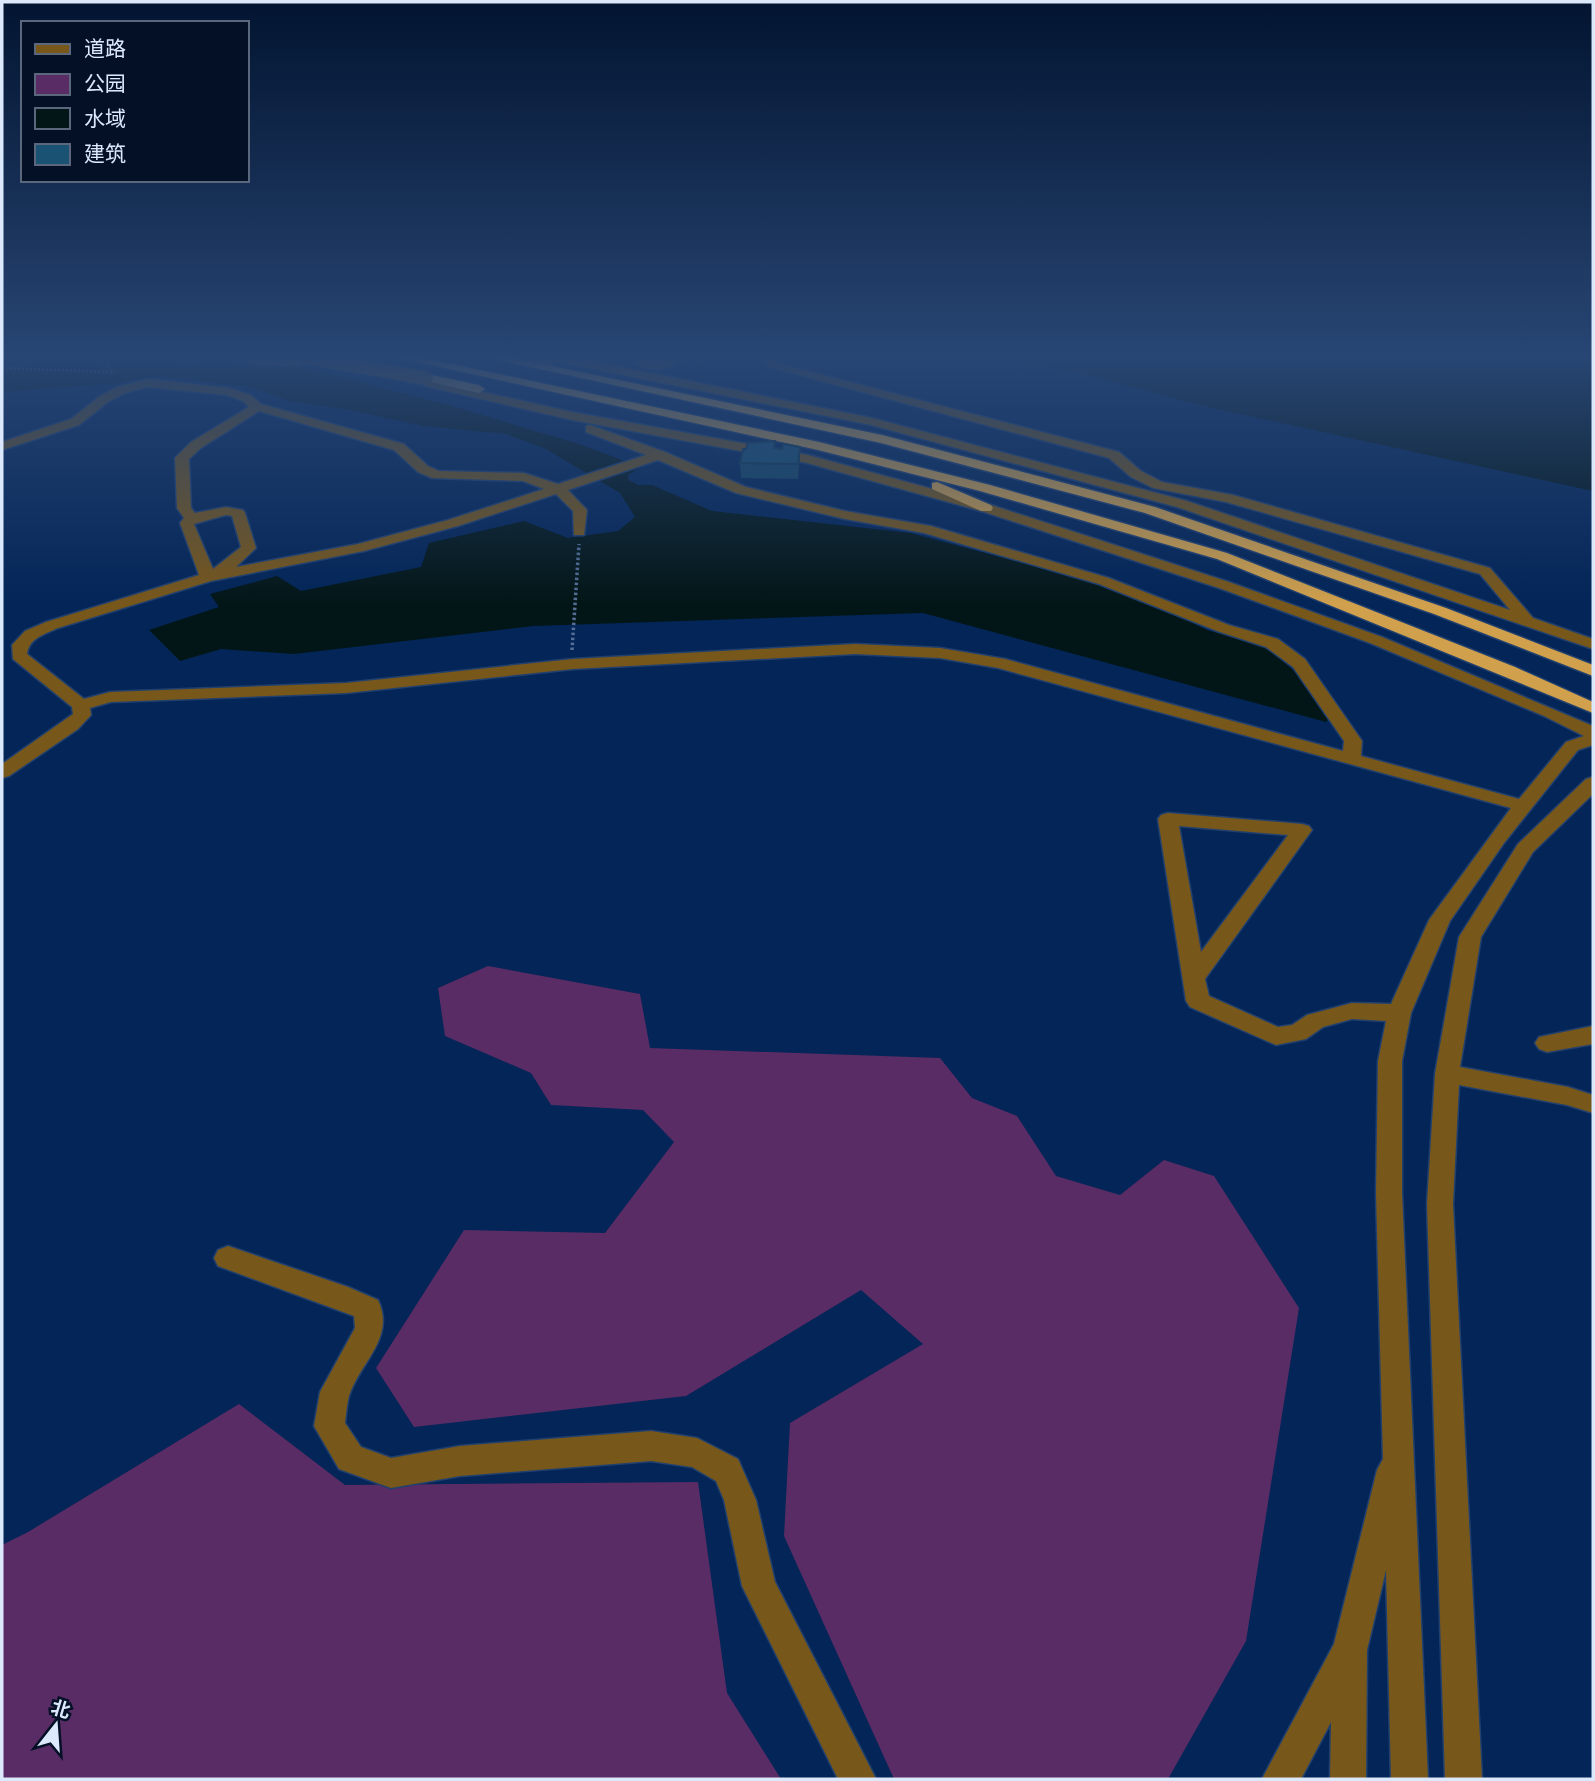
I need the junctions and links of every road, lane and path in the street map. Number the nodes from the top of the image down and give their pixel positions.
1 (31, 437) edge
2 (207, 437) edge
3 (364, 437) edge
4 (605, 437) edge
5 (687, 437) edge
6 (761, 437) edge
7 (774, 437) edge
8 (873, 437) edge
9 (877, 437) edge
10 (917, 437) edge
11 (930, 437) edge
12 (1046, 437) edge
13 (778, 438) junction
14 (882, 439) junction
15 (976, 449) junction
16 (920, 451) junction
17 (5, 452) edge
18 (652, 458) junction
19 (888, 463) junction
20 (1049, 469) junction
21 (566, 487) junction
22 (1156, 491) junction
23 (986, 508) junction
24 (192, 518) junction
25 (579, 532) joint
26 (208, 577) junction
27 (1527, 621) junction
28 (572, 641) dead end
29 (1593, 644) edge
30 (1593, 671) edge
31 (81, 705) junction
32 (1593, 708) edge
33 (1593, 733) edge
34 (1593, 739) edge
35 (1351, 758) junction
36 (2, 772) edge
37 (1593, 783) edge
38 (1525, 806) junction
39 (1194, 978) junction
40 (1399, 1013) junction
41 (1593, 1035) edge
42 (1547, 1043) dead end
43 (1447, 1074) junction
44 (1593, 1104) edge
45 (228, 1258) dead end
46 (1399, 1444) junction
47 (1350, 1650) junction
48 (858, 1779) edge
49 (1281, 1779) edge
50 (1348, 1779) edge
51 (1410, 1779) edge
52 (1463, 1779) edge

1 - 17 street
2 - 24 street
3 - 21 street
4 - 18 street
5 - 23 street
6 - 13 highway
7 - 13 highway
8 - 14 highway
9 - 14 highway
10 - 15 street
11 - 15 street
12 - 22 street
13 - 19 highway
14 - 16 highway
15 - 20 street
16 - 20 highway
16 - 30 highway
18 - 21 street
18 - 35 street
19 - 23 highway
19 - 32 highway
20 - 22 street
21 - 25 street
21 - 26 street
22 - 27 street
22 - 27 street
23 - 33 street
24 - 26 street
24 - 26 street
25 - 28 path
26 - 31 street
27 - 29 street
31 - 35 street
31 - 36 street
34 - 38 street
35 - 38 street
37 - 43 street
38 - 40 street
39 - 39 street
39 - 40 street
40 - 46 street
41 - 42 street
43 - 44 street
43 - 52 street
45 - 48 street
46 - 47 street
46 - 51 street
47 - 49 street
47 - 50 street

